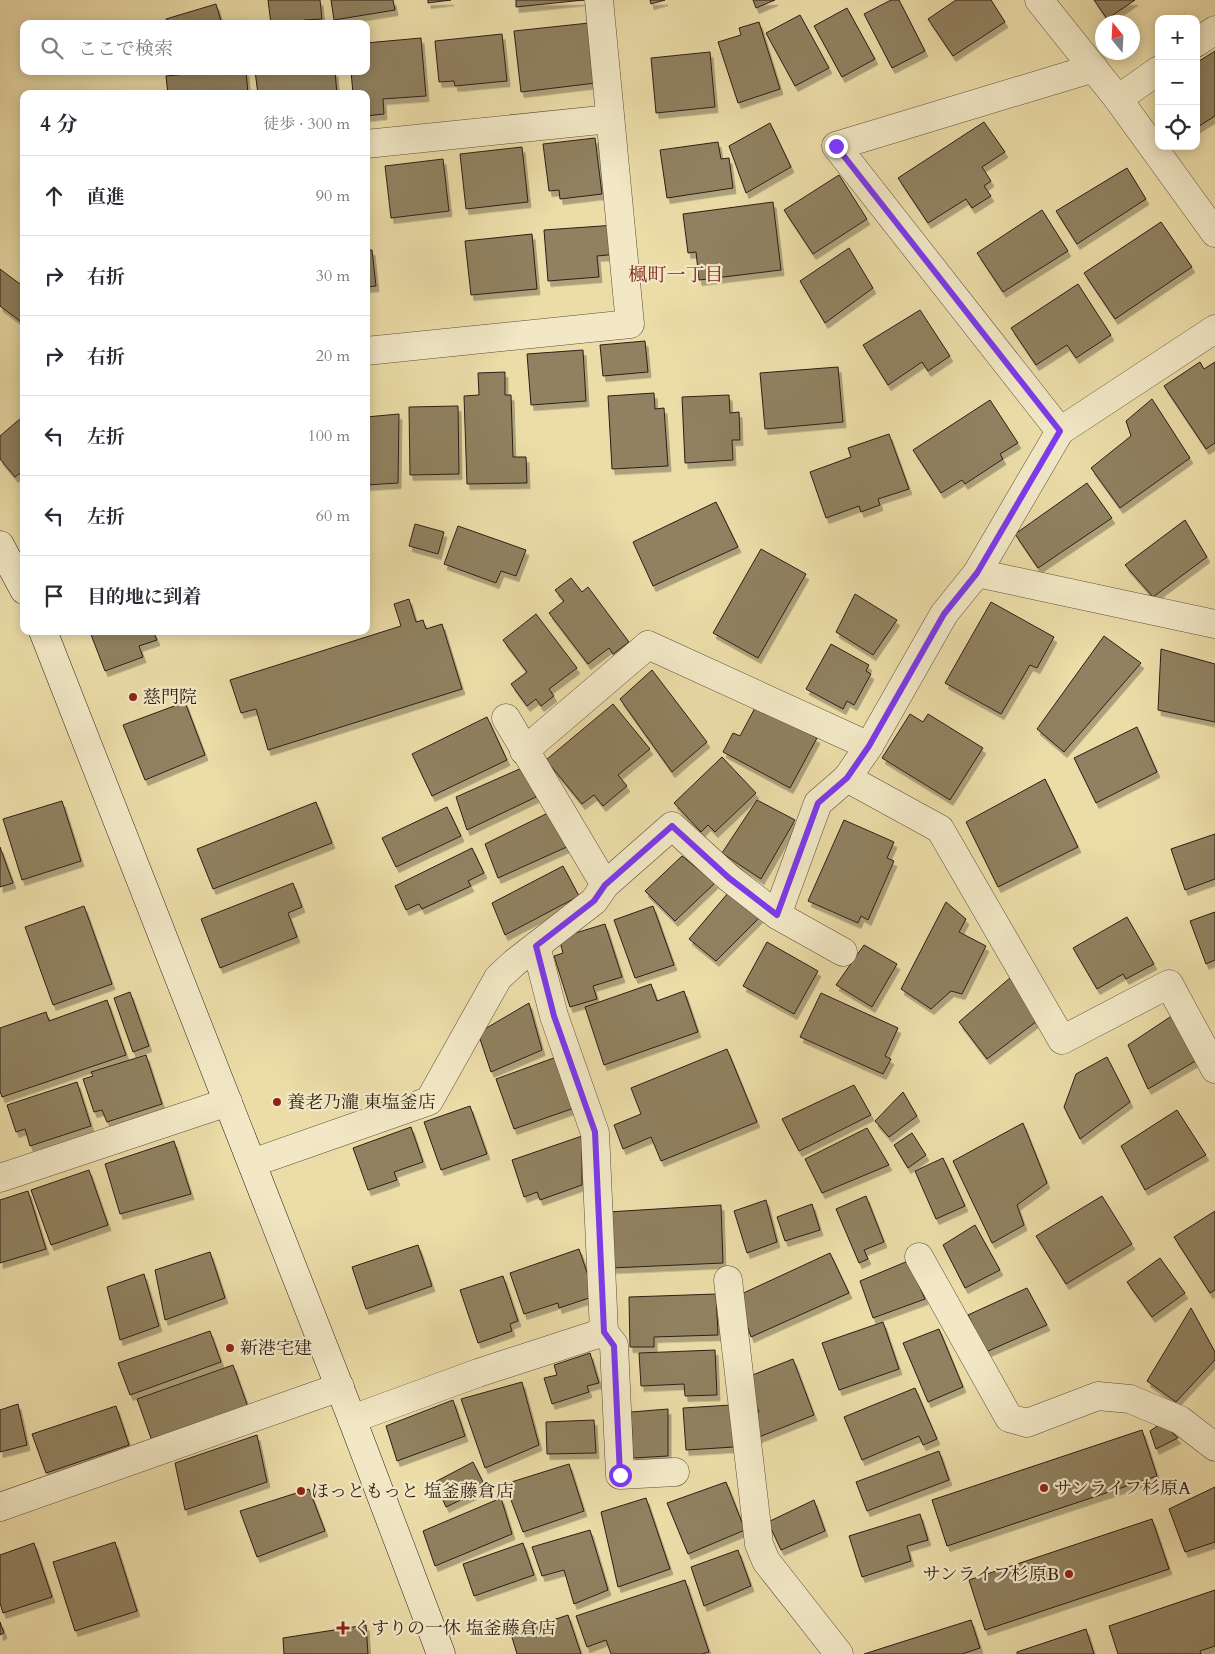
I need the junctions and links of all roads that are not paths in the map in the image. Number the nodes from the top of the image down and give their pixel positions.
1 (599, 0) edge
2 (1039, 0) edge
3 (1215, 30) edge
4 (1200, 40) edge
5 (1094, 68) junction
6 (1155, 73) edge
7 (1118, 99) junction
8 (610, 119) junction
9 (370, 144) edge
10 (1215, 233) edge
11 (1215, 329) edge
12 (370, 351) edge
13 (1060, 431) junction
14 (0, 545) edge
15 (977, 573) junction
16 (20, 582) edge
17 (1215, 624) edge
18 (45, 635) edge
19 (506, 718) dead end
20 (869, 746) junction
21 (524, 751) junction
22 (847, 778) junction
23 (605, 885) junction
24 (777, 915) junction
25 (536, 946) junction
26 (843, 952) dead end
27 (1215, 1069) edge
28 (228, 1102) junction
29 (252, 1163) junction
30 (0, 1178) edge
31 (918, 1257) dead end
32 (728, 1280) dead end
33 (604, 1332) junction
34 (340, 1387) junction
35 (352, 1419) junction
36 (1215, 1447) edge
37 (675, 1472) dead end
38 (0, 1506) edge
39 (442, 1654) edge
40 (839, 1654) edge

1 - 8 street
2 - 5 street
3 - 4 street
5 - 7 street
5 - 13 street
6 - 7 street
7 - 10 street
8 - 9 street
8 - 12 street
11 - 13 street
13 - 15 street
14 - 16 street
15 - 17 street
15 - 20 street
18 - 28 street
19 - 21 street
20 - 21 street
20 - 22 street
21 - 23 street
22 - 24 street
22 - 27 street
23 - 24 street
23 - 25 street
24 - 26 street
25 - 29 street
25 - 33 street
28 - 29 street
28 - 30 street
29 - 34 street
31 - 36 street
32 - 40 street
33 - 35 street
33 - 37 street
34 - 35 street
34 - 38 street
35 - 39 street

